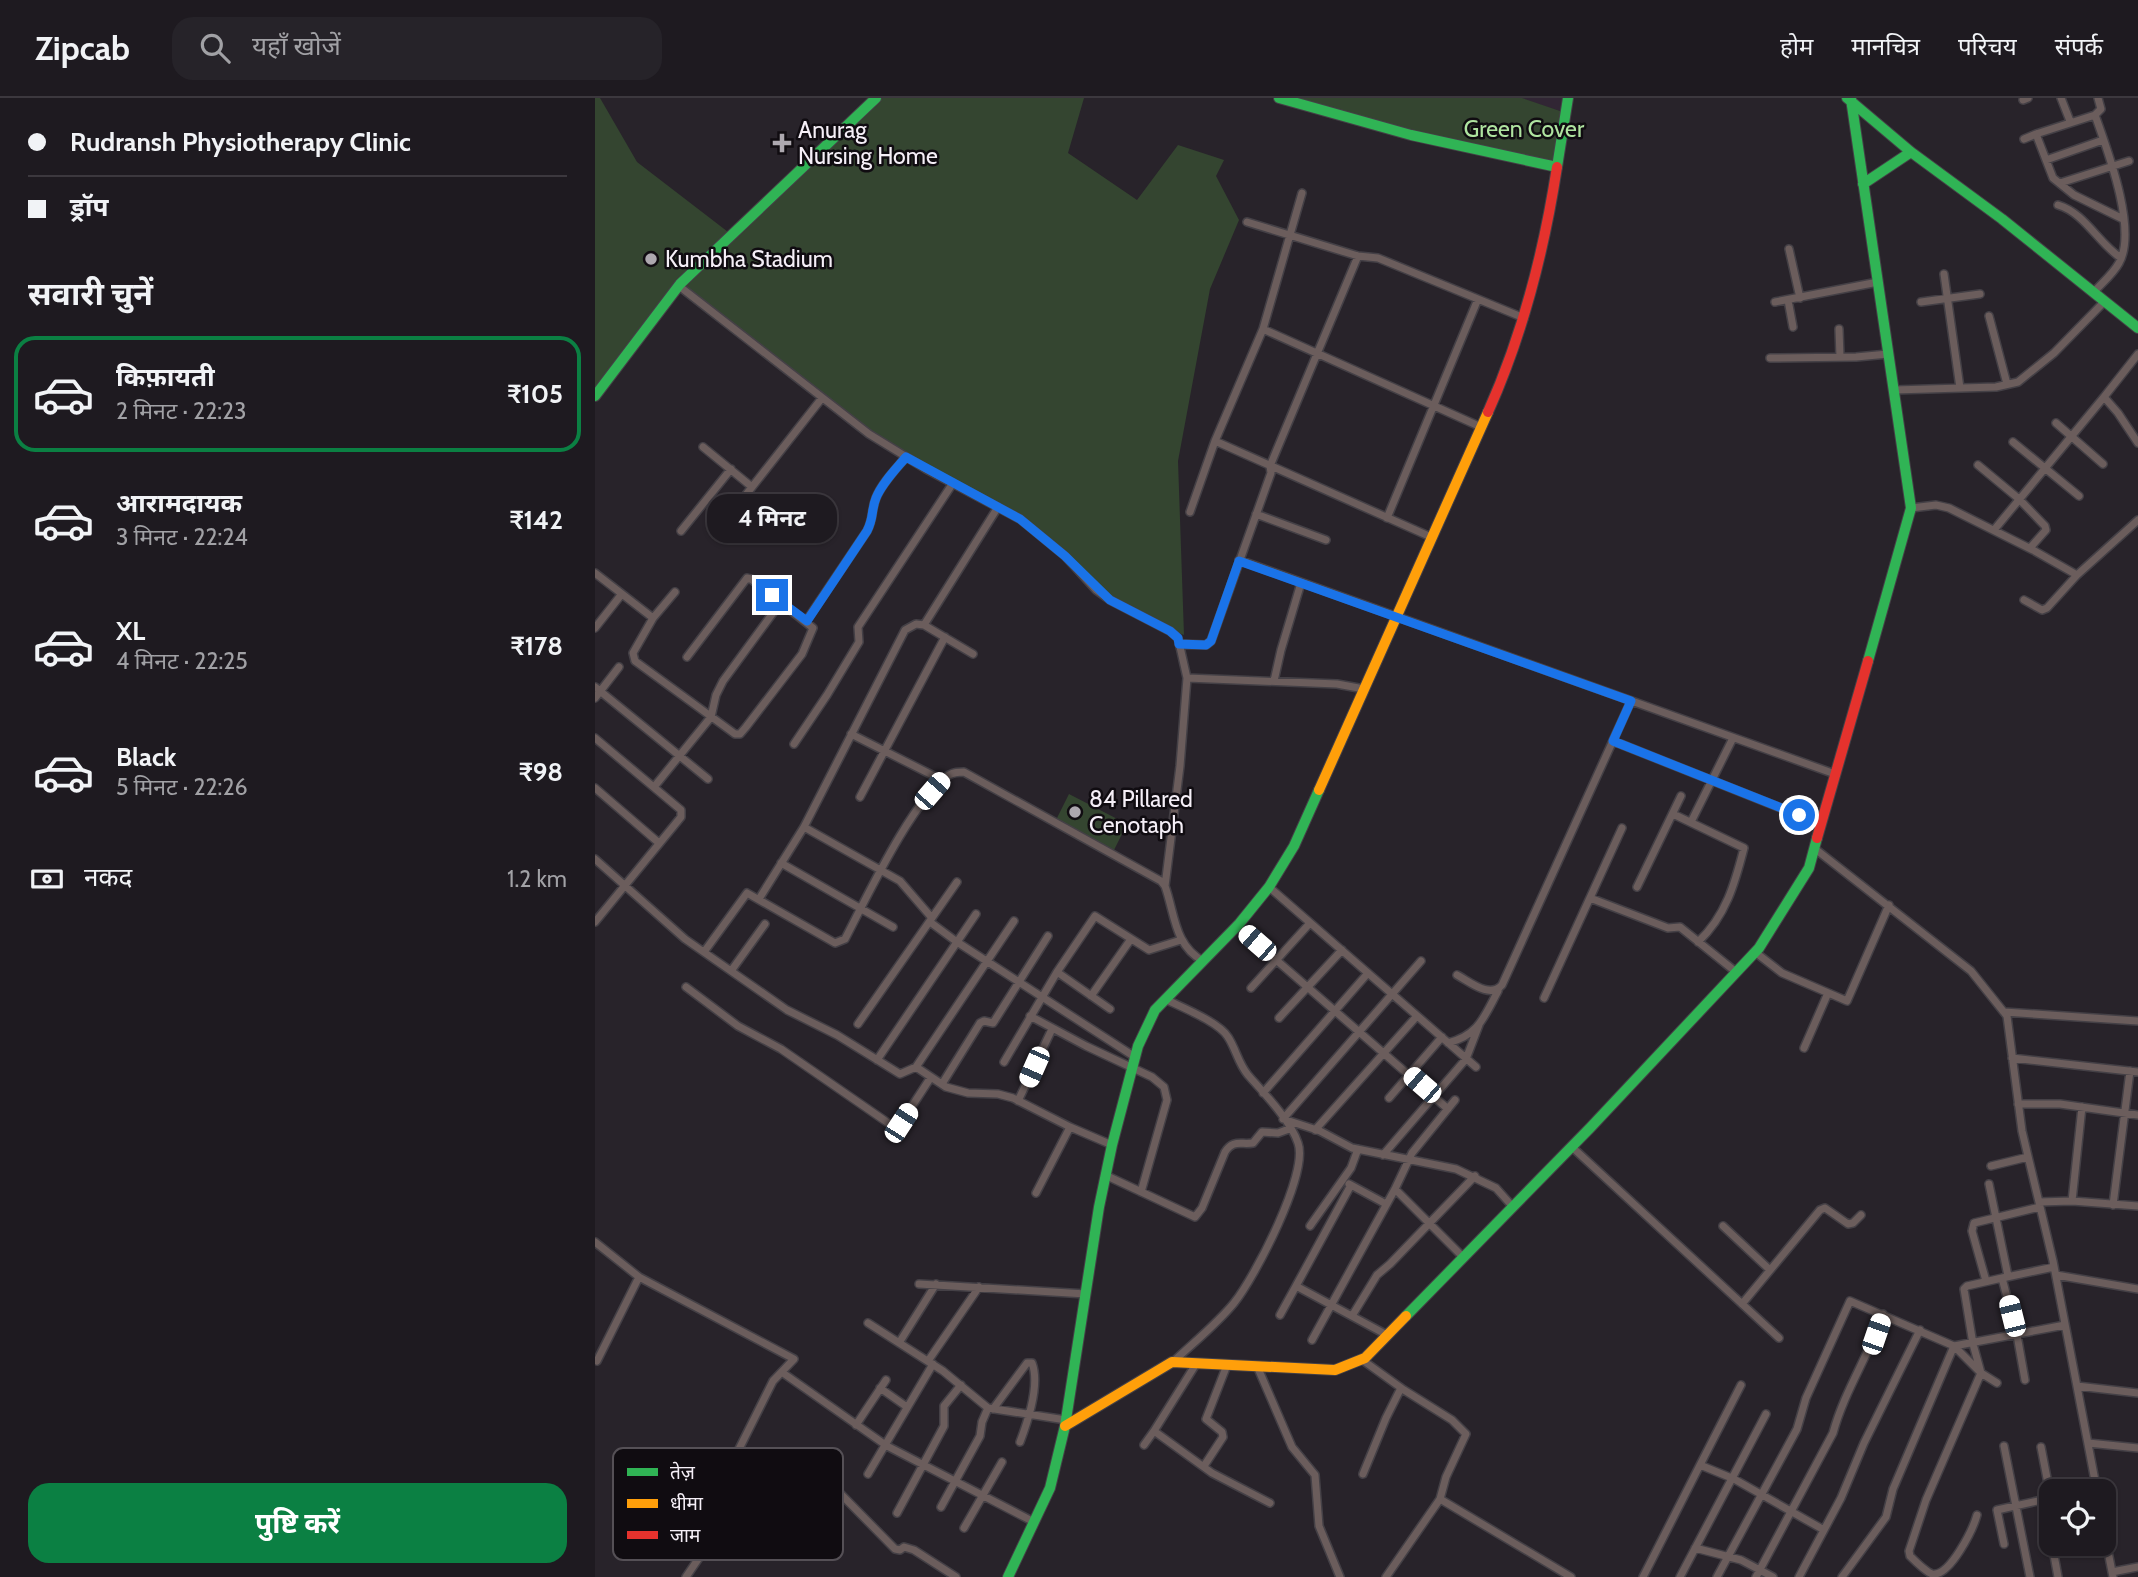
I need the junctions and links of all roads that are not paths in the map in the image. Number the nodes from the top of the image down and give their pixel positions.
1 (876, 98) edge
2 (1279, 98) edge
3 (1568, 98) edge
4 (2061, 98) edge
5 (2098, 98) edge
6 (1850, 99) edge
7 (2095, 115) junction
8 (2070, 121) junction
9 (2036, 134) junction
10 (2024, 139) dead end
11 (2103, 140) junction
12 (1911, 152) junction
13 (2046, 160) junction
14 (2129, 161) dead end
15 (2112, 166) junction
16 (1556, 167) junction
17 (2060, 183) junction
18 (1863, 184) junction
19 (1302, 193) dead end
20 (2058, 205) dead end
21 (2123, 219) junction
22 (1247, 222) dead end
23 (1289, 235) junction
24 (1789, 249) dead end
25 (1359, 256) junction
26 (2121, 258) junction
27 (1944, 274) dead end
28 (1878, 282) junction
29 (679, 286) junction
30 (2094, 292) junction
31 (1980, 294) dead end
32 (1800, 298) junction
33 (1478, 299) junction
34 (1948, 299) junction
35 (1789, 300) junction
36 (2105, 301) junction
37 (1775, 302) dead end
38 (1921, 302) dead end
39 (1989, 316) dead end
40 (1524, 318) junction
41 (1793, 327) dead end
42 (2138, 328) edge
43 (1263, 329) junction
44 (1839, 329) dead end
45 (1319, 353) junction
46 (1888, 354) junction
47 (2138, 354) edge
48 (1840, 357) junction
49 (1770, 358) dead end
50 (2007, 384) junction
51 (1960, 388) junction
52 (1894, 390) junction
53 (595, 396) edge
54 (2104, 397) junction
55 (822, 398) junction
56 (1433, 405) junction
57 (2056, 423) dead end
58 (1481, 426) junction
59 (2072, 436) junction
60 (1215, 441) junction
61 (2013, 442) dead end
62 (2138, 443) edge
63 (703, 447) dead end
64 (906, 457) junction
65 (2102, 464) dead end
66 (1978, 465) dead end
67 (1271, 466) junction
68 (2044, 468) junction
69 (731, 469) junction
70 (953, 483) junction
71 (752, 486) junction
72 (2079, 496) dead end
73 (2019, 499) junction
74 (998, 507) junction
75 (1911, 508) junction
76 (1190, 512) dead end
77 (1256, 514) junction
78 (730, 515) dead end
79 (1387, 518) junction
80 (2138, 520) edge
81 (1994, 530) junction
82 (681, 531) dead end
83 (1431, 537) junction
84 (1326, 540) dead end
85 (2030, 548) junction
86 (1239, 561) junction
87 (595, 573) edge
88 (2077, 575) junction
89 (1301, 583) junction
90 (675, 592) dead end
91 (621, 595) junction
92 (2024, 600) dead end
93 (781, 602) junction
94 (1395, 617) junction
95 (653, 618) junction
96 (807, 621) junction
97 (924, 625) junction
98 (595, 628) edge
99 (945, 637) junction
100 (1179, 644) junction
101 (973, 654) dead end
102 (687, 657) dead end
103 (619, 667) dead end
104 (1187, 678) junction
105 (1274, 681) junction
106 (1364, 689) junction
107 (597, 692) edge
108 (1631, 701) junction
109 (711, 718) junction
110 (851, 734) junction
111 (595, 738) edge
112 (1734, 738) junction
113 (1613, 741) junction
114 (794, 744) dead end
115 (884, 751) junction
116 (679, 755) junction
117 (1835, 774) junction
118 (708, 779) dead end
119 (942, 780) junction
120 (1712, 780) junction
121 (655, 787) junction
122 (595, 788) edge
123 (1681, 796) dead end
124 (859, 797) dead end
125 (1672, 814) junction
126 (1691, 822) junction
127 (1821, 824) junction
128 (804, 827) junction
129 (1622, 828) dead end
130 (659, 843) junction
131 (1814, 848) junction
132 (595, 859) edge
133 (781, 863) junction
134 (882, 871) junction
135 (957, 882) dead end
136 (625, 885) junction
137 (1165, 886) junction
138 (1269, 887) junction
139 (1637, 887) dead end
140 (759, 898) junction
141 (1590, 898) junction
142 (1889, 905) junction
143 (861, 909) junction
144 (976, 914) dead end
145 (931, 920) junction
146 (1014, 921) dead end
147 (595, 922) edge
148 (1310, 923) junction
149 (765, 924) dead end
150 (1237, 926) junction
151 (893, 927) dead end
152 (1048, 936) dead end
153 (1131, 939) junction
154 (1181, 940) junction
155 (957, 942) junction
156 (1698, 942) junction
157 (1342, 950) junction
158 (704, 952) junction
159 (1755, 952) junction
160 (1276, 960) junction
161 (987, 961) junction
162 (1203, 961) junction
163 (1421, 961) dead end
164 (731, 971) junction
165 (1057, 972) junction
166 (1737, 972) junction
167 (1368, 973) junction
168 (1457, 975) dead end
169 (1018, 982) junction
170 (686, 987) dead end
171 (1307, 987) junction
172 (1251, 988) dead end
173 (1498, 991) junction
174 (1828, 993) junction
175 (1392, 995) junction
176 (1091, 996) junction
177 (1041, 998) junction
178 (1544, 998) dead end
179 (1165, 999) junction
180 (1110, 1009) dead end
181 (1335, 1011) junction
182 (2004, 1012) junction
183 (1030, 1016) junction
184 (1417, 1016) junction
185 (1279, 1018) dead end
186 (2138, 1021) edge
187 (858, 1024) dead end
188 (1479, 1025) junction
189 (1052, 1029) junction
190 (1360, 1032) junction
191 (1445, 1040) junction
192 (1804, 1048) dead end
193 (1385, 1054) junction
194 (2013, 1058) junction
195 (1466, 1059) junction
196 (877, 1060) junction
197 (1004, 1062) dead end
198 (1133, 1062) junction
199 (916, 1067) junction
200 (1476, 1067) dead end
201 (2134, 1072) edge
202 (1409, 1074) junction
203 (931, 1077) junction
204 (941, 1084) junction
205 (1263, 1093) junction
206 (1434, 1096) junction
207 (1388, 1098) dead end
208 (1455, 1100) dead end
209 (1018, 1101) junction
210 (2018, 1104) junction
211 (2082, 1107) junction
212 (1448, 1109) junction
213 (2125, 1113) junction
214 (2138, 1115) edge
215 (1283, 1119) junction
216 (1070, 1127) junction
217 (1289, 1129) junction
218 (1315, 1130) junction
219 (1112, 1144) junction
220 (1571, 1147) junction
221 (1358, 1149) junction
222 (1383, 1155) junction
223 (2028, 1157) junction
224 (1408, 1160) junction
225 (1991, 1166) dead end
226 (1105, 1175) junction
227 (1475, 1177) junction
228 (1342, 1180) junction
229 (1989, 1184) dead end
230 (1351, 1185) junction
231 (1395, 1189) junction
232 (1141, 1192) junction
233 (1036, 1193) dead end
234 (2072, 1201) junction
235 (1386, 1204) junction
236 (2040, 1204) junction
237 (2113, 1205) junction
238 (2138, 1206) edge
239 (1513, 1207) junction
240 (1861, 1215) dead end
241 (1996, 1217) junction
242 (1428, 1223) junction
243 (1310, 1226) dead end
244 (1723, 1226) dead end
245 (595, 1242) edge
246 (1463, 1257) junction
247 (1770, 1270) junction
248 (2055, 1271) junction
249 (639, 1277) junction
250 (2005, 1277) junction
251 (1986, 1281) junction
252 (919, 1284) dead end
253 (936, 1284) junction
254 (1296, 1286) junction
255 (979, 1287) junction
256 (2138, 1289) edge
257 (1086, 1294) junction
258 (1742, 1304) junction
259 (1332, 1305) junction
260 (1883, 1314) junction
261 (1280, 1315) dead end
262 (1352, 1316) junction
263 (868, 1323) dead end
264 (2065, 1325) junction
265 (1920, 1330) junction
266 (1387, 1335) junction
267 (2017, 1335) junction
268 (595, 1338) edge
269 (1779, 1338) dead end
270 (1312, 1340) dead end
271 (606, 1342) junction
272 (899, 1343) junction
273 (1973, 1344) junction
274 (1954, 1346) junction
275 (1361, 1359) junction
276 (597, 1361) dead end
277 (1172, 1362) junction
278 (931, 1363) junction
279 (1196, 1363) junction
280 (1227, 1365) junction
281 (1257, 1366) junction
282 (783, 1373) junction
283 (1981, 1373) junction
284 (886, 1380) dead end
285 (2025, 1380) dead end
286 (1997, 1383) dead end
287 (961, 1385) junction
288 (1741, 1385) dead end
289 (2077, 1386) junction
290 (880, 1388) junction
291 (1401, 1388) junction
292 (2138, 1393) edge
293 (908, 1407) junction
294 (990, 1408) junction
295 (1766, 1414) dead end
296 (1030, 1415) junction
297 (1066, 1423) junction
298 (856, 1425) junction
299 (1154, 1431) junction
300 (1020, 1442) dead end
301 (2088, 1443) junction
302 (1144, 1445) dead end
303 (887, 1446) junction
304 (2004, 1446) dead end
305 (2041, 1447) dead end
306 (739, 1448) edge
307 (2138, 1448) edge
308 (1002, 1462) dead end
309 (923, 1465) junction
310 (1700, 1465) junction
311 (1204, 1466) junction
312 (868, 1474) dead end
313 (1363, 1474) dead end
314 (1734, 1479) junction
315 (2095, 1479) edge
316 (955, 1482) junction
317 (981, 1495) junction
318 (1763, 1495) junction
319 (843, 1496) edge
320 (1440, 1499) junction
321 (1270, 1503) dead end
322 (2016, 1506) junction
323 (941, 1507) dead end
324 (1791, 1511) junction
325 (897, 1513) dead end
326 (1977, 1515) dead end
327 (1034, 1522) junction
328 (964, 1528) dead end
329 (1824, 1530) junction
330 (2004, 1544) dead end
331 (1695, 1548) junction
332 (1729, 1556) junction
333 (2054, 1556) edge
334 (2109, 1556) edge
335 (698, 1560) edge
336 (2138, 1567) edge
337 (1758, 1574) edge
338 (2112, 1575) edge
339 (1845, 1576) edge
340 (686, 1577) edge
341 (955, 1577) edge
342 (1008, 1577) edge
343 (1340, 1577) edge
344 (1386, 1577) edge
345 (1571, 1577) edge
346 (1643, 1577) edge
347 (1680, 1577) edge
348 (1717, 1577) edge
349 (1773, 1577) edge
350 (1799, 1577) edge
351 (2030, 1577) edge
352 (2058, 1577) edge

1 - 29 street
2 - 16 street
3 - 16 street
4 - 8 street
5 - 7 street
6 - 12 street
6 - 18 street
7 - 8 street
7 - 11 street
8 - 9 street
9 - 10 street
9 - 13 street
11 - 13 street
11 - 15 street
12 - 18 street
12 - 30 street
13 - 17 street
14 - 15 street
15 - 17 street
15 - 21 street
16 - 40 street
17 - 21 street
18 - 28 street
19 - 23 street
20 - 26 street
21 - 26 street
22 - 23 street
23 - 25 street
23 - 43 street
24 - 32 street
25 - 33 street
25 - 45 street
26 - 30 street
27 - 34 street
28 - 32 street
28 - 46 street
29 - 53 street
29 - 55 street
30 - 36 street
31 - 34 street
32 - 35 street
33 - 40 street
33 - 56 street
34 - 38 street
34 - 51 street
35 - 37 street
35 - 41 street
36 - 42 street
36 - 50 street
39 - 50 street
40 - 58 street
43 - 45 street
43 - 60 street
44 - 48 street
45 - 56 street
45 - 67 street
46 - 48 street
46 - 52 street
47 - 54 street
48 - 49 street
50 - 51 street
51 - 52 street
52 - 75 street
54 - 59 street
54 - 62 street
55 - 64 street
55 - 71 street
56 - 58 street
56 - 79 street
57 - 59 street
58 - 83 street
59 - 65 street
59 - 68 street
60 - 67 street
60 - 76 street
61 - 68 street
63 - 69 street
64 - 70 street
64 - 96 street
66 - 73 street
67 - 77 street
67 - 79 street
68 - 72 street
68 - 73 street
69 - 71 street
69 - 82 street
70 - 74 street
70 - 114 street
71 - 78 street
73 - 81 street
73 - 85 street
74 - 97 street
74 - 100 street
75 - 81 street
75 - 117 street
77 - 84 street
77 - 86 street
79 - 83 street
80 - 88 street
81 - 85 street
83 - 94 street
85 - 88 street
86 - 89 street
86 - 100 street
87 - 91 street
88 - 92 street
89 - 94 street
89 - 105 street
90 - 95 street
91 - 95 street
91 - 98 street
93 - 96 street
93 - 102 street
93 - 109 street
94 - 106 street
94 - 108 street
95 - 109 street
96 - 109 street
97 - 99 street
97 - 110 street
99 - 101 street
99 - 115 street
100 - 104 street
103 - 107 street
104 - 105 street
104 - 137 street
105 - 106 street
106 - 138 street
107 - 116 street
108 - 112 street
108 - 113 street
109 - 116 street
110 - 115 street
110 - 128 street
111 - 121 street
112 - 117 street
112 - 120 street
113 - 120 street
113 - 173 street
115 - 119 street
115 - 124 street
116 - 118 street
116 - 121 street
117 - 127 street
119 - 134 street
119 - 137 street
120 - 126 street
120 - 127 street
121 - 130 street
122 - 130 street
123 - 125 street
125 - 126 street
125 - 139 street
126 - 156 street
127 - 131 street
128 - 133 street
128 - 134 street
129 - 141 street
130 - 136 street
131 - 142 street
131 - 159 street
132 - 136 street
133 - 140 street
133 - 143 street
134 - 143 street
134 - 145 street
135 - 145 street
136 - 147 street
136 - 158 street
137 - 154 street
138 - 148 street
138 - 150 street
140 - 143 street
140 - 158 street
141 - 156 street
141 - 178 street
142 - 174 street
142 - 182 street
143 - 151 street
144 - 155 street
145 - 155 street
145 - 187 street
146 - 161 street
148 - 157 street
148 - 160 street
149 - 164 street
150 - 160 street
150 - 162 street
152 - 169 street
153 - 154 street
153 - 165 street
153 - 176 street
154 - 162 street
155 - 161 street
155 - 196 street
156 - 166 street
157 - 167 street
157 - 171 street
158 - 164 street
159 - 166 street
159 - 174 street
160 - 171 street
160 - 172 street
161 - 169 street
161 - 199 street
162 - 179 street
163 - 175 street
164 - 196 street
165 - 176 street
165 - 177 street
166 - 220 street
167 - 175 street
167 - 181 street
168 - 173 street
169 - 177 street
169 - 204 street
170 - 203 street
171 - 181 street
171 - 185 street
173 - 188 street
174 - 192 street
175 - 184 street
175 - 190 street
176 - 180 street
177 - 183 street
177 - 198 street
179 - 198 street
179 - 205 street
181 - 190 street
181 - 205 street
182 - 186 street
182 - 194 street
183 - 189 street
183 - 197 street
184 - 191 street
184 - 193 street
188 - 191 street
188 - 195 street
189 - 198 street
189 - 209 street
190 - 193 street
190 - 215 street
191 - 195 street
191 - 202 street
193 - 202 street
193 - 218 street
194 - 201 street
194 - 210 street
195 - 200 street
195 - 206 street
196 - 199 street
198 - 219 street
198 - 232 street
199 - 203 street
201 - 213 street
202 - 206 street
202 - 207 street
203 - 204 street
204 - 209 street
205 - 215 street
206 - 212 street
206 - 222 street
208 - 212 street
209 - 216 street
210 - 211 street
210 - 223 street
211 - 213 street
211 - 234 street
212 - 224 street
213 - 214 street
213 - 237 street
215 - 217 street
215 - 218 street
216 - 219 street
216 - 233 street
217 - 232 street
217 - 277 street
218 - 221 street
219 - 226 street
220 - 239 street
220 - 258 street
221 - 222 street
221 - 228 street
222 - 224 street
223 - 225 street
223 - 236 street
224 - 227 street
224 - 231 street
226 - 232 street
226 - 257 street
227 - 239 street
227 - 242 street
228 - 230 street
228 - 243 street
229 - 241 street
230 - 235 street
230 - 254 street
231 - 235 street
231 - 242 street
234 - 236 street
234 - 237 street
235 - 259 street
236 - 241 street
236 - 248 street
237 - 238 street
239 - 246 street
240 - 247 street
241 - 250 street
241 - 251 street
242 - 246 street
242 - 262 street
244 - 247 street
245 - 249 street
246 - 266 street
247 - 258 street
248 - 250 street
248 - 256 street
248 - 264 street
249 - 271 street
249 - 282 street
250 - 251 street
250 - 267 street
251 - 273 street
252 - 253 street
253 - 255 street
253 - 272 street
254 - 259 street
254 - 261 street
255 - 257 street
255 - 278 street
257 - 297 street
258 - 269 street
259 - 262 street
259 - 270 street
260 - 265 street
260 - 318 street
260 - 324 street
262 - 266 street
263 - 272 street
264 - 267 street
264 - 289 street
265 - 274 street
265 - 329 street
266 - 275 street
267 - 273 street
267 - 285 street
268 - 271 street
271 - 276 street
272 - 278 street
273 - 274 street
273 - 283 street
274 - 283 street
274 - 339 street
275 - 281 street
275 - 291 street
277 - 279 street
277 - 297 street
278 - 287 street
278 - 293 street
279 - 280 street
279 - 299 street
280 - 281 street
280 - 311 street
281 - 343 street
282 - 298 street
282 - 306 street
283 - 286 street
283 - 326 street
284 - 290 street
287 - 294 street
287 - 309 street
288 - 310 street
289 - 292 street
289 - 301 street
290 - 293 street
290 - 298 street
291 - 313 street
291 - 320 street
293 - 303 street
294 - 296 street
294 - 296 street
294 - 316 street
295 - 314 street
296 - 297 street
296 - 300 street
297 - 327 street
298 - 303 street
299 - 302 street
299 - 311 street
301 - 307 street
301 - 315 street
303 - 309 street
303 - 312 street
304 - 322 street
305 - 322 street
308 - 317 street
309 - 316 street
309 - 325 street
310 - 314 street
310 - 346 street
311 - 321 street
314 - 318 street
314 - 331 street
316 - 317 street
316 - 323 street
317 - 327 street
317 - 328 street
318 - 324 street
318 - 332 street
319 - 341 street
320 - 344 street
320 - 345 street
322 - 330 street
322 - 351 street
324 - 329 street
324 - 337 street
327 - 342 street
329 - 350 street
331 - 332 street
331 - 347 street
332 - 337 street
332 - 348 street
333 - 352 street
334 - 338 street
335 - 340 street
336 - 338 street
337 - 349 street

